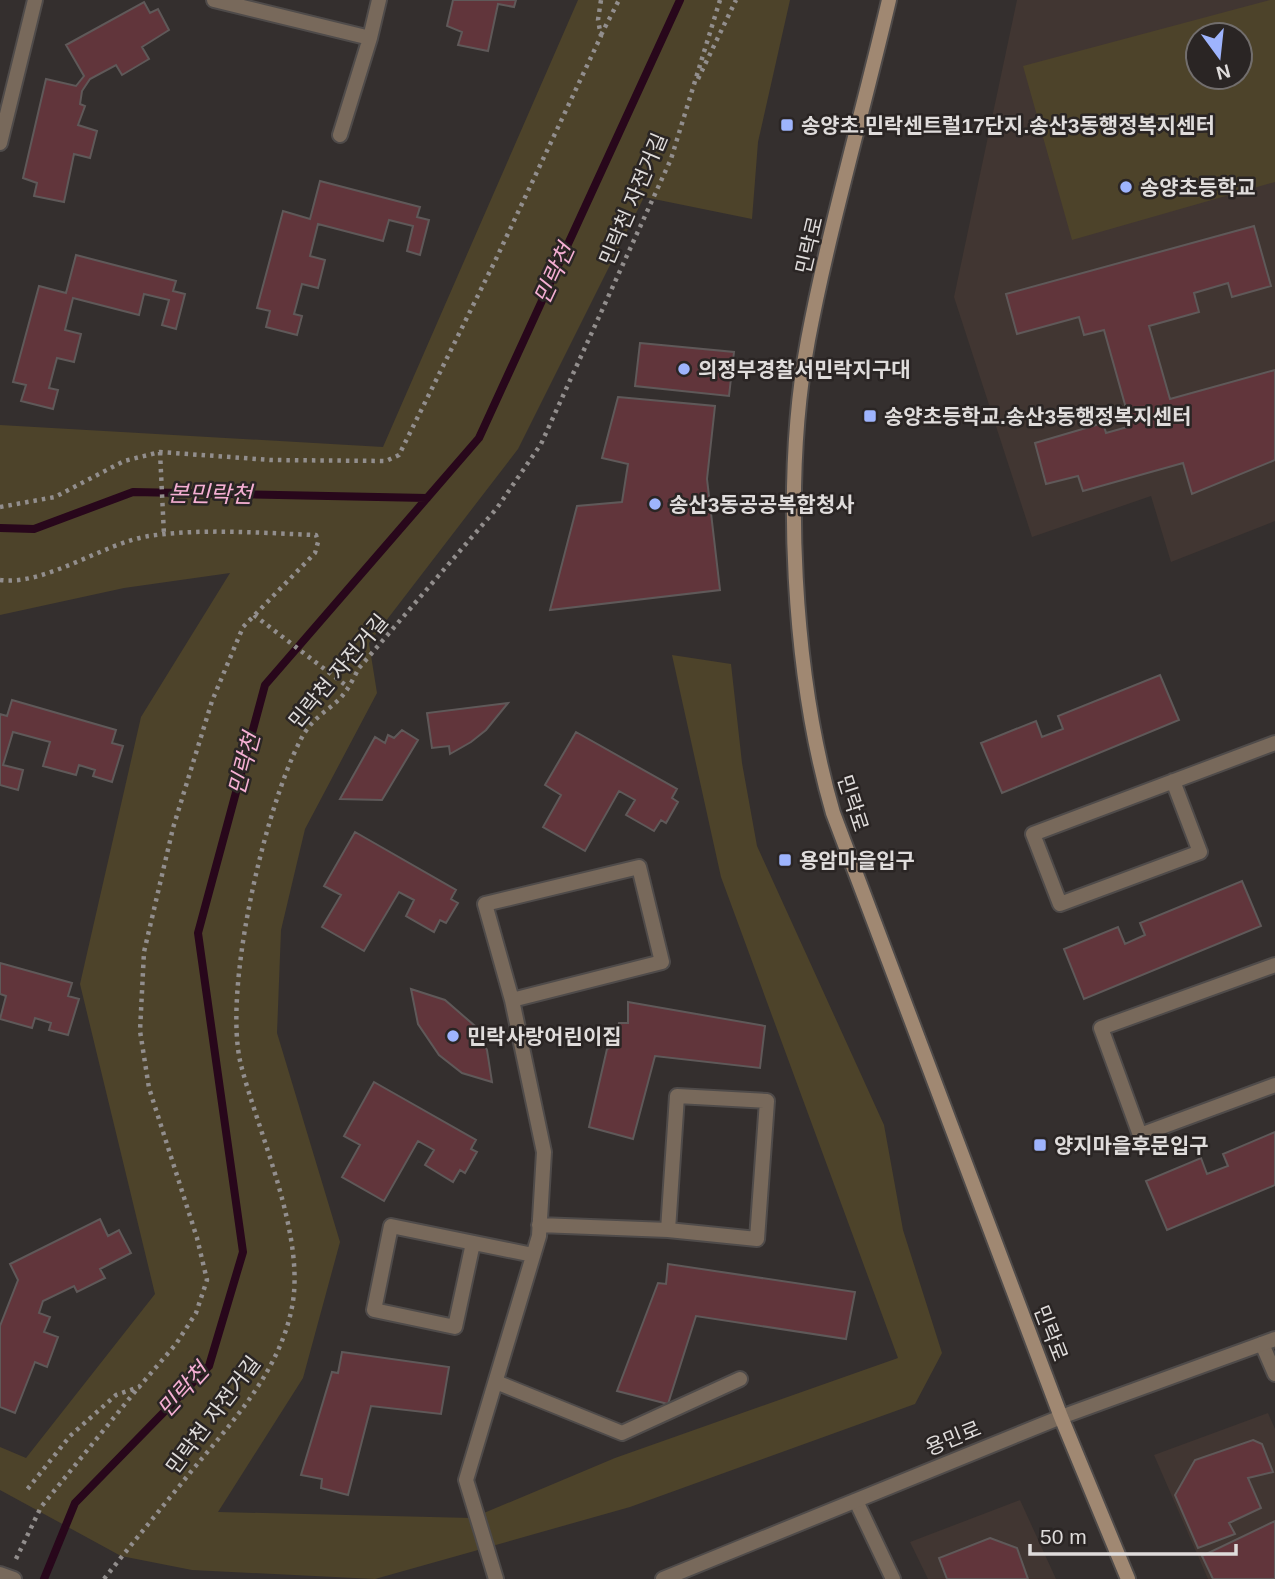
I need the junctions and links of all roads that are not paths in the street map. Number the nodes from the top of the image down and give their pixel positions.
1 (35, 0) edge
2 (214, 0) edge
3 (379, 0) edge
4 (889, 0) edge
5 (370, 38) junction
6 (340, 135) dead end
7 (0, 143) edge
8 (1275, 743) edge
9 (1173, 781) junction
10 (1275, 965) edge
11 (512, 1000) junction
12 (1275, 1085) edge
13 (539, 1225) junction
14 (668, 1230) junction
15 (473, 1243) junction
16 (533, 1255) junction
17 (1268, 1342) edge
18 (1275, 1374) edge
19 (740, 1379) dead end
20 (496, 1382) junction
21 (1060, 1417) junction
22 (856, 1500) junction
23 (496, 1579) edge
24 (663, 1579) edge
25 (893, 1579) edge
26 (1128, 1579) edge

1 - 7 street
2 - 5 street
3 - 5 street
4 - 21 main road, 민락로
5 - 6 street
8 - 9 street
9 - 9 street
10 - 12 street
11 - 11 street
11 - 13 street
13 - 14 street
13 - 16 street
14 - 14 street
15 - 15 street
15 - 16 street
16 - 20 street
17 - 18 street, 용민로
17 - 21 street, 용민로
19 - 20 street
20 - 23 street
21 - 22 street, 용민로
21 - 26 main road, 민락로
22 - 24 street, 용민로
22 - 25 street

